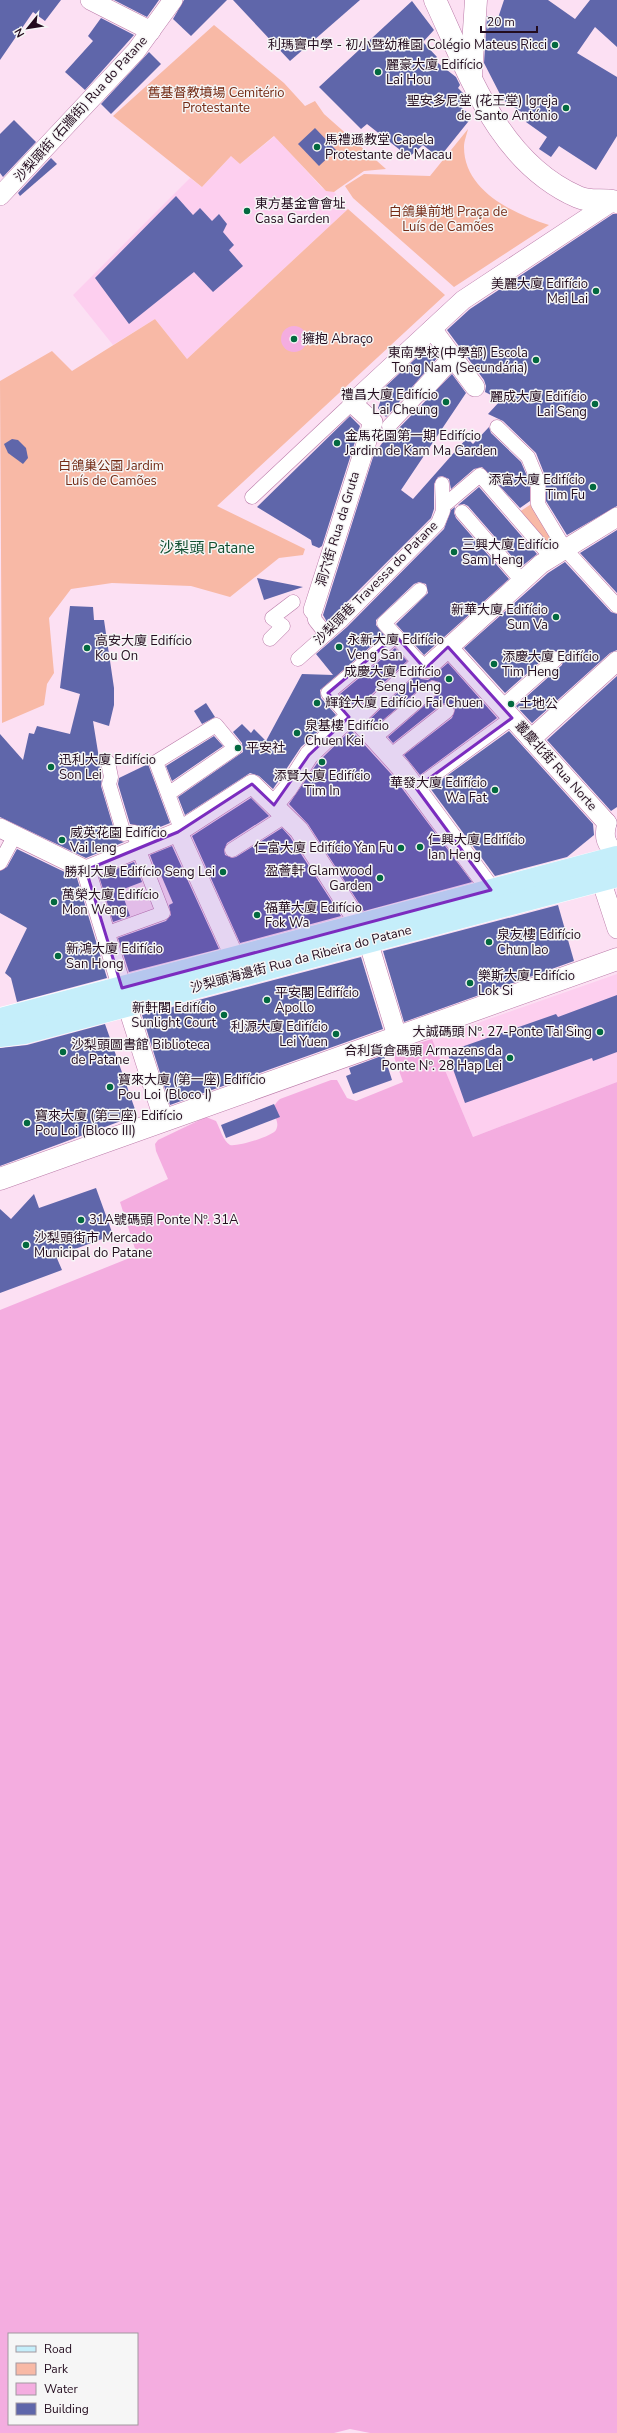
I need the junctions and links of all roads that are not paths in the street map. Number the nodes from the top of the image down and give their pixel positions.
1 (90, 0) edge
2 (173, 0) edge
3 (435, 0) edge
4 (476, 0) edge
5 (151, 32) junction
6 (471, 76) junction
7 (0, 196) edge
8 (615, 201) edge
9 (432, 329) junction
10 (453, 357) junction
11 (475, 387) dead end
12 (422, 391) joint
13 (352, 404) junction
14 (381, 424) junction
15 (497, 427) dead end
16 (442, 484) dead end
17 (252, 497) dead end
18 (445, 502) junction
19 (462, 512) dead end
20 (617, 517) edge
21 (558, 553) junction
22 (522, 580) junction
23 (420, 590) dead end
24 (293, 602) dead end
25 (617, 606) edge
26 (313, 610) joint
27 (326, 634) junction
28 (396, 636) junction
29 (270, 639) dead end
30 (448, 647) junction
31 (298, 659) dead end
32 (556, 659) dead end
33 (617, 661) edge
34 (422, 665) junction
35 (433, 688) dead end
36 (447, 710) dead end
37 (507, 713) junction
38 (352, 717) junction
39 (374, 738) junction
40 (531, 739) junction
41 (390, 756) junction
42 (108, 762) dead end
43 (416, 788) junction
44 (168, 794) junction
45 (279, 811) junction
46 (612, 820) edge
47 (8, 831) edge
48 (179, 831) junction
49 (138, 848) junction
50 (232, 850) dead end
51 (617, 855) edge
52 (0, 863) edge
53 (86, 870) junction
54 (605, 873) edge
55 (491, 890) junction
56 (617, 929) edge
57 (364, 933) junction
58 (105, 934) junction
59 (235, 958) junction
60 (617, 959) edge
61 (125, 997) junction
62 (0, 1019) edge
63 (0, 1036) edge
64 (398, 1036) junction
65 (164, 1121) junction
66 (0, 1179) edge

1 - 5 street
2 - 5 street, 沙梨頭街 (石牆街) Rua do Patane
3 - 6 street
4 - 6 street
5 - 7 street, 沙梨頭街 (石牆街) Rua do Patane
6 - 8 street
8 - 9 street
9 - 10 street
9 - 13 street
10 - 11 street
10 - 12 street, 洞穴街 Rua da Gruta
12 - 14 street, 洞穴街 Rua da Gruta
13 - 14 street
13 - 17 street
14 - 26 street, 洞穴街 Rua da Gruta
15 - 21 street
16 - 18 street, 沙梨頭巷 Travessa do Patane
18 - 21 street
18 - 27 street, 沙梨頭巷 Travessa do Patane
19 - 22 street
20 - 21 street
21 - 22 street
21 - 25 street
22 - 30 street
23 - 28 street
24 - 29 street
26 - 27 street, 洞穴街 Rua da Gruta
27 - 31 street, 沙梨頭巷 Travessa do Patane
28 - 34 street
28 - 38 street
30 - 34 street
30 - 37 street, 叢慶北街 Rua Norte
32 - 37 street
33 - 40 street
34 - 38 street
35 - 39 street
36 - 41 street
37 - 40 street, 叢慶北街 Rua Norte
37 - 43 street
38 - 39 street
38 - 45 street
39 - 41 street
40 - 46 street, 叢慶北街 Rua Norte
41 - 43 street
42 - 49 street
43 - 55 street
44 - 44 street
44 - 48 street
45 - 48 street
45 - 50 street
45 - 57 street
46 - 51 street, 叢慶北街 Rua Norte
47 - 52 street
47 - 53 street
48 - 49 street
48 - 59 street
49 - 53 street
49 - 58 street
51 - 54 main road
53 - 58 street
54 - 55 main road, 沙梨頭海邊街 Rua da Ribeira do Patane
54 - 56 street
54 - 57 main road, 沙梨頭海邊街 Rua da Ribeira do Patane
55 - 57 main road, 沙梨頭海邊街 Rua da Ribeira do Patane
57 - 59 main road, 沙梨頭海邊街 Rua da Ribeira do Patane
57 - 61 main road, 沙梨頭海邊街 Rua da Ribeira do Patane
57 - 64 street
58 - 61 street
59 - 61 main road, 沙梨頭海邊街 Rua da Ribeira do Patane
60 - 64 street
61 - 62 main road, 沙梨頭海邊街 Rua da Ribeira do Patane
61 - 63 main road, 沙梨頭海邊街 Rua da Ribeira do Patane
61 - 65 street
64 - 65 street
65 - 66 street

